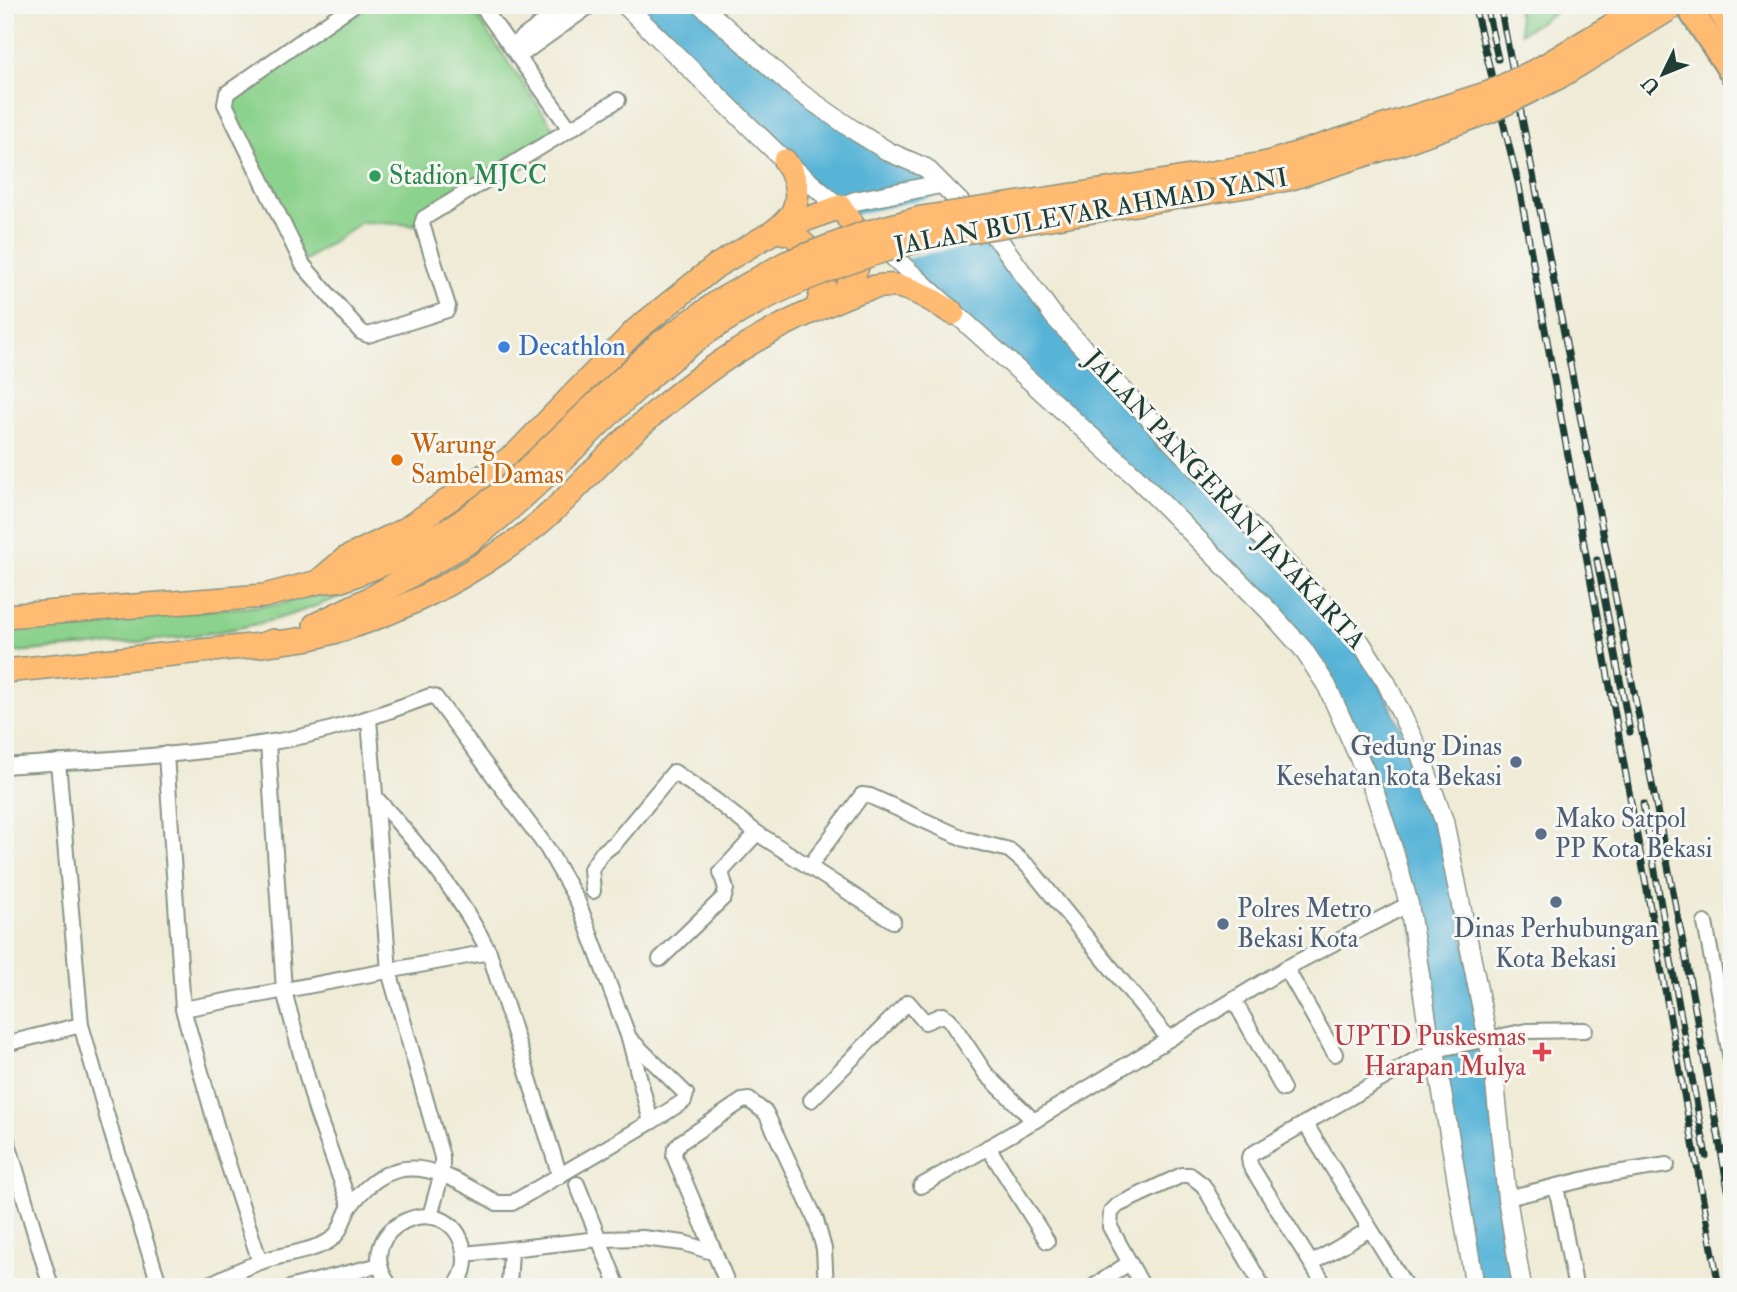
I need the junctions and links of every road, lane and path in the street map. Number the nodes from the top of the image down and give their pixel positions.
1 (353, 5) edge
2 (481, 5) edge
3 (566, 5) edge
4 (592, 5) edge
5 (625, 5) edge
6 (701, 5) edge
7 (1646, 5) edge
8 (1717, 5) edge
9 (1691, 8) edge
10 (1732, 30) edge
11 (514, 51) junction
12 (1732, 73) edge
13 (618, 100) dead end
14 (570, 129) junction
15 (785, 161) junction
16 (941, 184) junction
17 (847, 204) junction
18 (775, 231) junction
19 (842, 297) junction
20 (817, 309) junction
21 (953, 313) junction
22 (464, 533) junction
23 (318, 582) junction
24 (5, 616) edge
25 (261, 645) junction
26 (5, 671) edge
27 (369, 719) junction
28 (268, 743) junction
29 (166, 754) junction
30 (58, 762) junction
31 (5, 766) edge
32 (375, 797) junction
33 (757, 833) junction
34 (809, 867) junction
35 (593, 891) dead end
36 (1409, 904) junction
37 (893, 921) dead end
38 (1705, 923) dead end
39 (489, 952) junction
40 (660, 959) dead end
41 (1286, 968) junction
42 (389, 971) junction
43 (284, 990) junction
44 (1234, 1000) junction
45 (183, 1009) junction
46 (81, 1025) junction
47 (1586, 1030) dead end
48 (629, 1038) junction
49 (1169, 1039) junction
50 (1483, 1040) junction
51 (5, 1044) edge
52 (1439, 1049) junction
53 (1335, 1054) dead end
54 (1732, 1065) edge
55 (1283, 1089) dead end
56 (811, 1100) dead end
57 (1034, 1121) junction
58 (652, 1122) junction
59 (1305, 1123) junction
60 (5, 1133) edge
61 (988, 1147) junction
62 (1667, 1166) dead end
63 (442, 1173) junction
64 (560, 1176) junction
65 (577, 1184) dead end
66 (921, 1186) dead end
67 (1556, 1186) junction
68 (1507, 1198) junction
69 (350, 1206) junction
70 (430, 1216) junction
71 (1370, 1229) junction
72 (599, 1240) junction
73 (1048, 1241) dead end
74 (511, 1250) junction
75 (715, 1253) junction
76 (465, 1254) junction
77 (260, 1262) junction
78 (1129, 1263) junction
79 (1312, 1263) junction
80 (380, 1265) junction
81 (1574, 1279) dead end
82 (51, 1287) edge
83 (160, 1287) edge
84 (203, 1287) edge
85 (292, 1287) edge
86 (391, 1287) edge
87 (454, 1287) edge
88 (509, 1287) edge
89 (618, 1287) edge
90 (729, 1287) edge
91 (826, 1287) edge
92 (1093, 1287) edge
93 (1143, 1287) edge
94 (1263, 1287) edge
95 (1326, 1287) edge
96 (1406, 1287) edge
97 (1475, 1287) edge
98 (1522, 1287) edge

1 - 14 street
2 - 11 street
3 - 11 street
4 - 11 street
5 - 15 street, JALAN PANGERAN JAYAKARTA
6 - 16 street, JALAN PANGERAN JAYAKARTA
7 - 22 main road, JALAN BULEVAR AHMAD YANI, bridge
8 - 10 highway
9 - 12 highway
9 - 22 main road, JALAN BULEVAR AHMAD YANI, bridge
11 - 14 street
13 - 14 street
15 - 17 street, JALAN PANGERAN JAYAKARTA
15 - 18 main road
16 - 17 street
16 - 50 street, JALAN PANGERAN JAYAKARTA
17 - 18 main road
17 - 19 main road
17 - 21 street, JALAN PANGERAN JAYAKARTA
18 - 20 main road
18 - 23 main road
19 - 20 main road
19 - 21 main road
20 - 25 main road
21 - 36 street, JALAN PANGERAN JAYAKARTA
22 - 23 main road, JALAN BULEVAR AHMAD YANI
22 - 25 main road, JALAN BULEVAR AHMAD YANI
23 - 24 main road, JALAN BULEVAR AHMAD YANI
25 - 26 main road, JALAN BULEVAR AHMAD YANI
27 - 28 street
27 - 32 street
27 - 48 street
28 - 29 street
28 - 43 street
29 - 30 street
29 - 45 street
30 - 31 street
30 - 46 street
32 - 39 street
32 - 42 street
33 - 34 street
33 - 35 street
33 - 40 street
34 - 37 street
34 - 49 street
36 - 41 street
36 - 52 street, JALAN PANGERAN JAYAKARTA
38 - 54 street
39 - 42 street
39 - 64 street
41 - 44 street
41 - 53 street
42 - 43 street
42 - 63 street
43 - 45 street
43 - 69 street
44 - 49 street
44 - 55 street
45 - 77 street
46 - 51 street
46 - 83 street
47 - 50 street
48 - 58 street
48 - 58 street
49 - 57 street
50 - 52 street
50 - 68 street, JALAN PANGERAN JAYAKARTA
52 - 59 street
52 - 97 street, JALAN PANGERAN JAYAKARTA
56 - 57 street
57 - 61 street
58 - 64 street
59 - 71 street
59 - 79 street
60 - 82 street
61 - 66 street
61 - 73 street
62 - 67 street
63 - 64 street
63 - 69 street
63 - 70 street
65 - 72 street
67 - 68 street
67 - 81 street
68 - 98 street, JALAN PANGERAN JAYAKARTA
69 - 77 street
70 - 76 street
70 - 80 street
71 - 79 street
71 - 96 street
72 - 74 street
72 - 75 street
72 - 89 street
74 - 76 street
74 - 88 street
75 - 90 street
75 - 91 street
76 - 87 street
77 - 84 street
78 - 92 street
78 - 93 street
78 - 94 street
79 - 95 street
80 - 85 street
80 - 86 street

